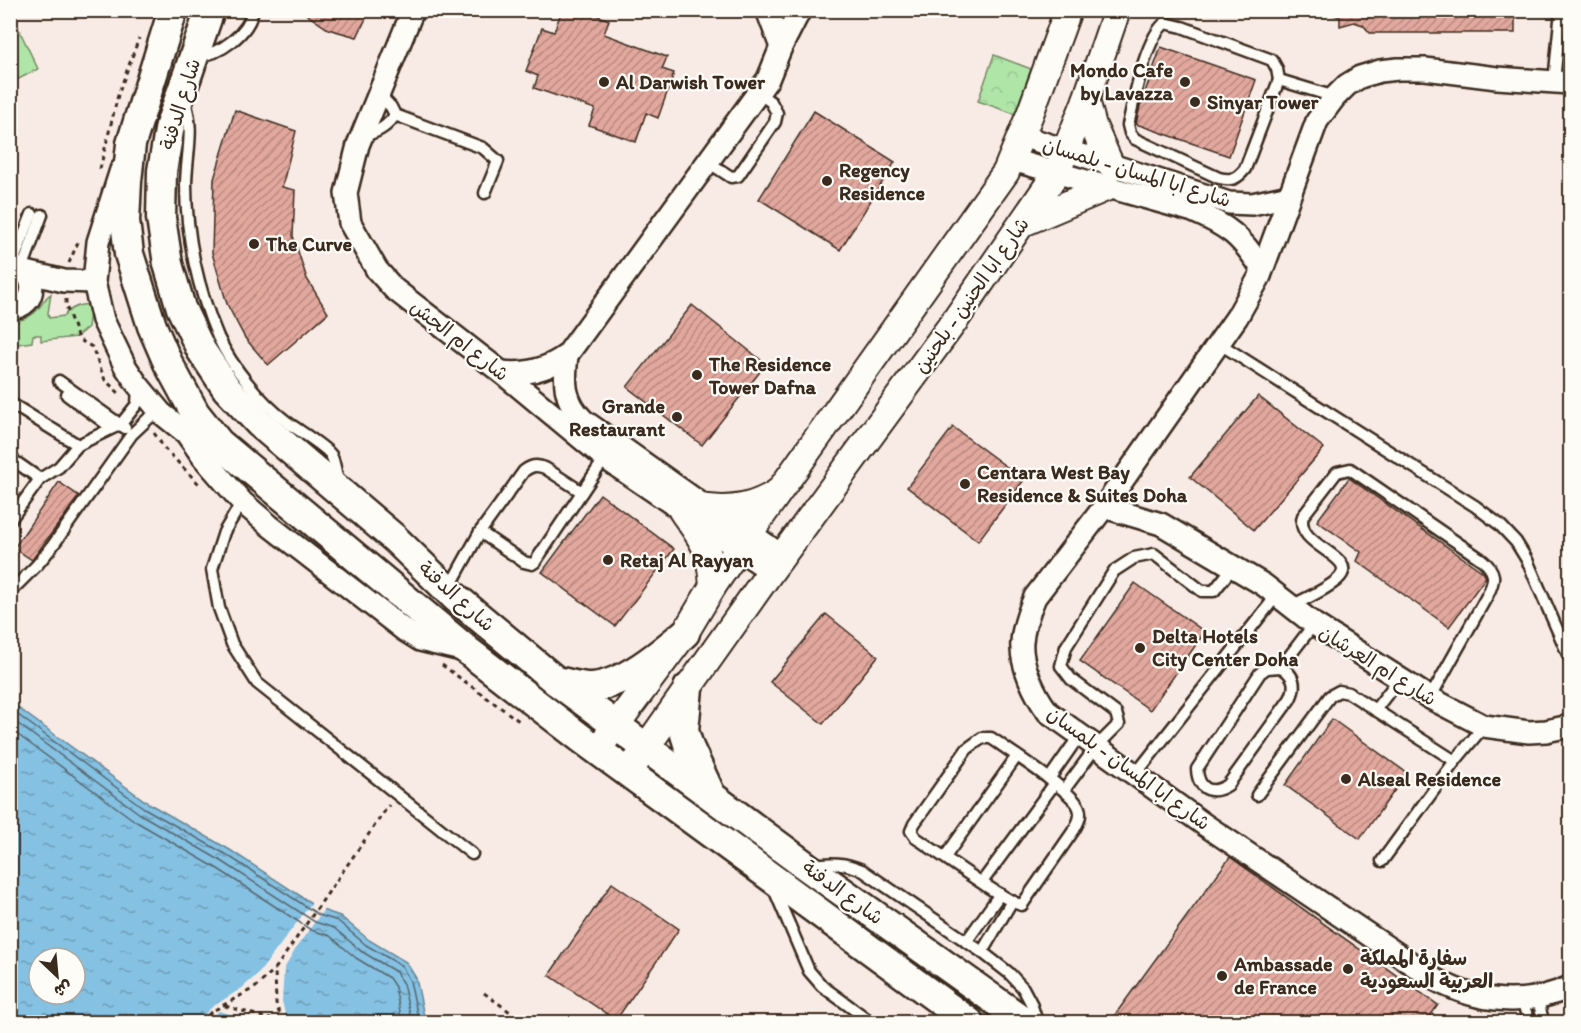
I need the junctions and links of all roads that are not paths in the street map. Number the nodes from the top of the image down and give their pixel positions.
1 (172, 10) edge
2 (210, 10) edge
3 (413, 10) edge
4 (767, 10) edge
5 (800, 10) edge
6 (1068, 10) edge
7 (1117, 10) edge
8 (1561, 10) edge
9 (253, 13) edge
10 (781, 47) junction
11 (194, 57) junction
12 (1279, 80) junction
13 (1562, 83) edge
14 (758, 93) junction
15 (379, 94) junction
16 (1335, 97) junction
17 (1086, 100) junction
18 (395, 116) junction
19 (362, 135) junction
20 (131, 144) junction
21 (1017, 148) junction
22 (1062, 161) junction
23 (708, 162) junction
24 (1109, 176) junction
25 (485, 193) dead end
26 (1289, 196) junction
27 (37, 214) dead end
28 (1023, 223) junction
29 (17, 269) edge
30 (1262, 269) junction
31 (64, 281) junction
32 (94, 282) junction
33 (32, 296) junction
34 (10, 308) edge
35 (1220, 344) junction
36 (567, 355) junction
37 (501, 372) junction
38 (57, 383) dead end
39 (137, 384) junction
40 (10, 403) edge
41 (161, 413) junction
42 (116, 426) junction
43 (186, 433) junction
44 (132, 434) junction
45 (78, 445) junction
46 (228, 450) junction
47 (10, 458) edge
48 (605, 458) junction
49 (40, 479) junction
50 (783, 488) junction
51 (582, 492) junction
52 (242, 502) junction
53 (1104, 507) junction
54 (694, 510) junction
55 (10, 520) edge
56 (480, 532) junction
57 (744, 540) junction
58 (777, 563) junction
59 (1233, 567) junction
60 (712, 586) junction
61 (448, 590) junction
62 (10, 592) edge
63 (1285, 601) junction
64 (1314, 624) junction
65 (685, 633) junction
66 (468, 651) junction
67 (1570, 659) edge
68 (1281, 667) junction
69 (1399, 679) junction
70 (556, 681) junction
71 (688, 688) junction
72 (1430, 698) junction
73 (1375, 710) junction
74 (615, 726) junction
75 (1484, 726) junction
76 (1570, 726) edge
77 (1088, 742) junction
78 (645, 747) junction
79 (597, 751) junction
80 (1017, 756) junction
81 (1455, 761) junction
82 (628, 773) junction
83 (1134, 775) junction
84 (1056, 784) junction
85 (711, 795) junction
86 (1257, 795) dead end
87 (472, 854) dead end
88 (945, 856) junction
89 (1382, 861) dead end
90 (806, 866) junction
91 (768, 875) junction
92 (982, 882) junction
93 (1000, 894) junction
94 (1012, 901) junction
95 (966, 942) junction
96 (982, 952) junction
97 (1570, 987) edge
98 (1530, 999) junction
99 (871, 1023) edge
100 (969, 1023) edge
101 (1025, 1023) edge
102 (1037, 1023) edge
103 (1529, 1023) edge
104 (1543, 1023) edge

1 - 20 main road, شارع الدفنة
2 - 11 main road, شارع الدفنة
3 - 15 street, شارع ام الجش
4 - 10 street
5 - 10 street
6 - 21 street
7 - 17 street, شارع ابا الحنين - بلحنين
8 - 13 lane
9 - 11 lane
10 - 14 street
11 - 61 main road, شارع الدفنة
12 - 12 lane
12 - 16 lane
13 - 16 street, شارع ابا المسان - بلمسان
14 - 23 street
14 - 23 lane
15 - 18 lane
15 - 19 street, شارع ام الجش
16 - 26 street, شارع ابا المسان - بلمسان
17 - 22 street, شارع ابا الحنين - بلحنين
17 - 24 street
18 - 19 lane
18 - 25 lane
19 - 37 street, شارع ام الجش
20 - 32 street, شارع الدفنة
20 - 46 main road, شارع الدفنة
21 - 22 street, شارع ابا المسان - بلمسان
21 - 50 street
22 - 24 street, شارع ابا المسان - بلمسان
22 - 28 street, شارع ابا الحنين - بلحنين
23 - 36 street
24 - 26 street, شارع ابا المسان - بلمسان
24 - 28 street
24 - 30 street, شارع ابا المسان - بلمسان
26 - 30 street, شارع ابا المسان - بلمسان
27 - 29 lane
28 - 58 street, شارع ابا الحنين - بلحنين
29 - 31 street
29 - 33 street
30 - 35 street, شارع ابا المسان - بلمسان
31 - 32 street
31 - 33 street
32 - 39 street, شارع الدفنة
33 - 34 street
35 - 53 street, شارع ابا المسان - بلمسان
35 - 67 lane
36 - 37 street
36 - 54 street
37 - 48 street, شارع ام الجش
38 - 42 lane
39 - 41 street, شارع الدفنة
39 - 42 lane
40 - 45 lane
41 - 43 street, شارع الدفنة
41 - 44 lane
42 - 44 lane
42 - 45 lane
43 - 46 main road
43 - 52 street, شارع الدفنة
44 - 62 lane
45 - 49 lane
46 - 66 main road, شارع الدفنة
47 - 49 lane
48 - 51 lane
48 - 54 street, شارع ام الجش
49 - 55 lane
50 - 54 street
50 - 57 street
51 - 56 lane
51 - 56 lane
52 - 66 street, شارع الدفنة
52 - 87 lane
53 - 59 street, شارع ام العرشان
53 - 77 street, شارع ابا المسان - بلمسان
54 - 57 street
54 - 60 street
56 - 61 lane
57 - 58 street
57 - 60 street
58 - 71 street, شارع ابا الحنين - بلحنين
59 - 63 street, شارع ام العرشان
59 - 77 lane
60 - 65 street
61 - 70 main road, شارع الدفنة
63 - 64 street, شارع ام العرشان
63 - 72 lane
63 - 83 lane
64 - 68 lane
64 - 69 street, شارع ام العرشان
65 - 70 main road
65 - 74 street
66 - 79 main road, شارع الدفنة
68 - 68 lane
69 - 72 street, شارع ام العرشان
69 - 73 lane
70 - 74 main road, شارع الدفنة
71 - 78 street, شارع ابا الحنين - بلحنين
71 - 85 main road
72 - 75 street, شارع ام العرشان
73 - 81 lane
73 - 86 lane
74 - 78 main road, شارع الدفنة
74 - 79 street
75 - 76 street, شارع ام العرشان
75 - 81 lane
77 - 83 street, شارع ابا المسان - بلمسان
77 - 84 lane
77 - 84 lane
78 - 82 street, شارع ابا الحنين - بلحنين
78 - 85 main road, شارع الدفنة
79 - 82 main road, شارع الدفنة
80 - 84 lane
80 - 88 lane
80 - 88 lane
81 - 89 lane
82 - 91 main road, شارع الدفنة
83 - 98 street, شارع ابا المسان - بلمسان
84 - 92 lane
84 - 94 lane
85 - 90 main road, شارع الدفنة
88 - 92 lane
90 - 95 lane
90 - 101 main road, شارع الدفنة
91 - 99 lane
91 - 100 main road, شارع الدفنة
92 - 93 lane
93 - 94 lane
93 - 95 lane
94 - 96 lane
95 - 96 lane
96 - 102 lane
97 - 98 street, شارع ابا المسان - بلمسان
98 - 103 lane
98 - 104 lane

